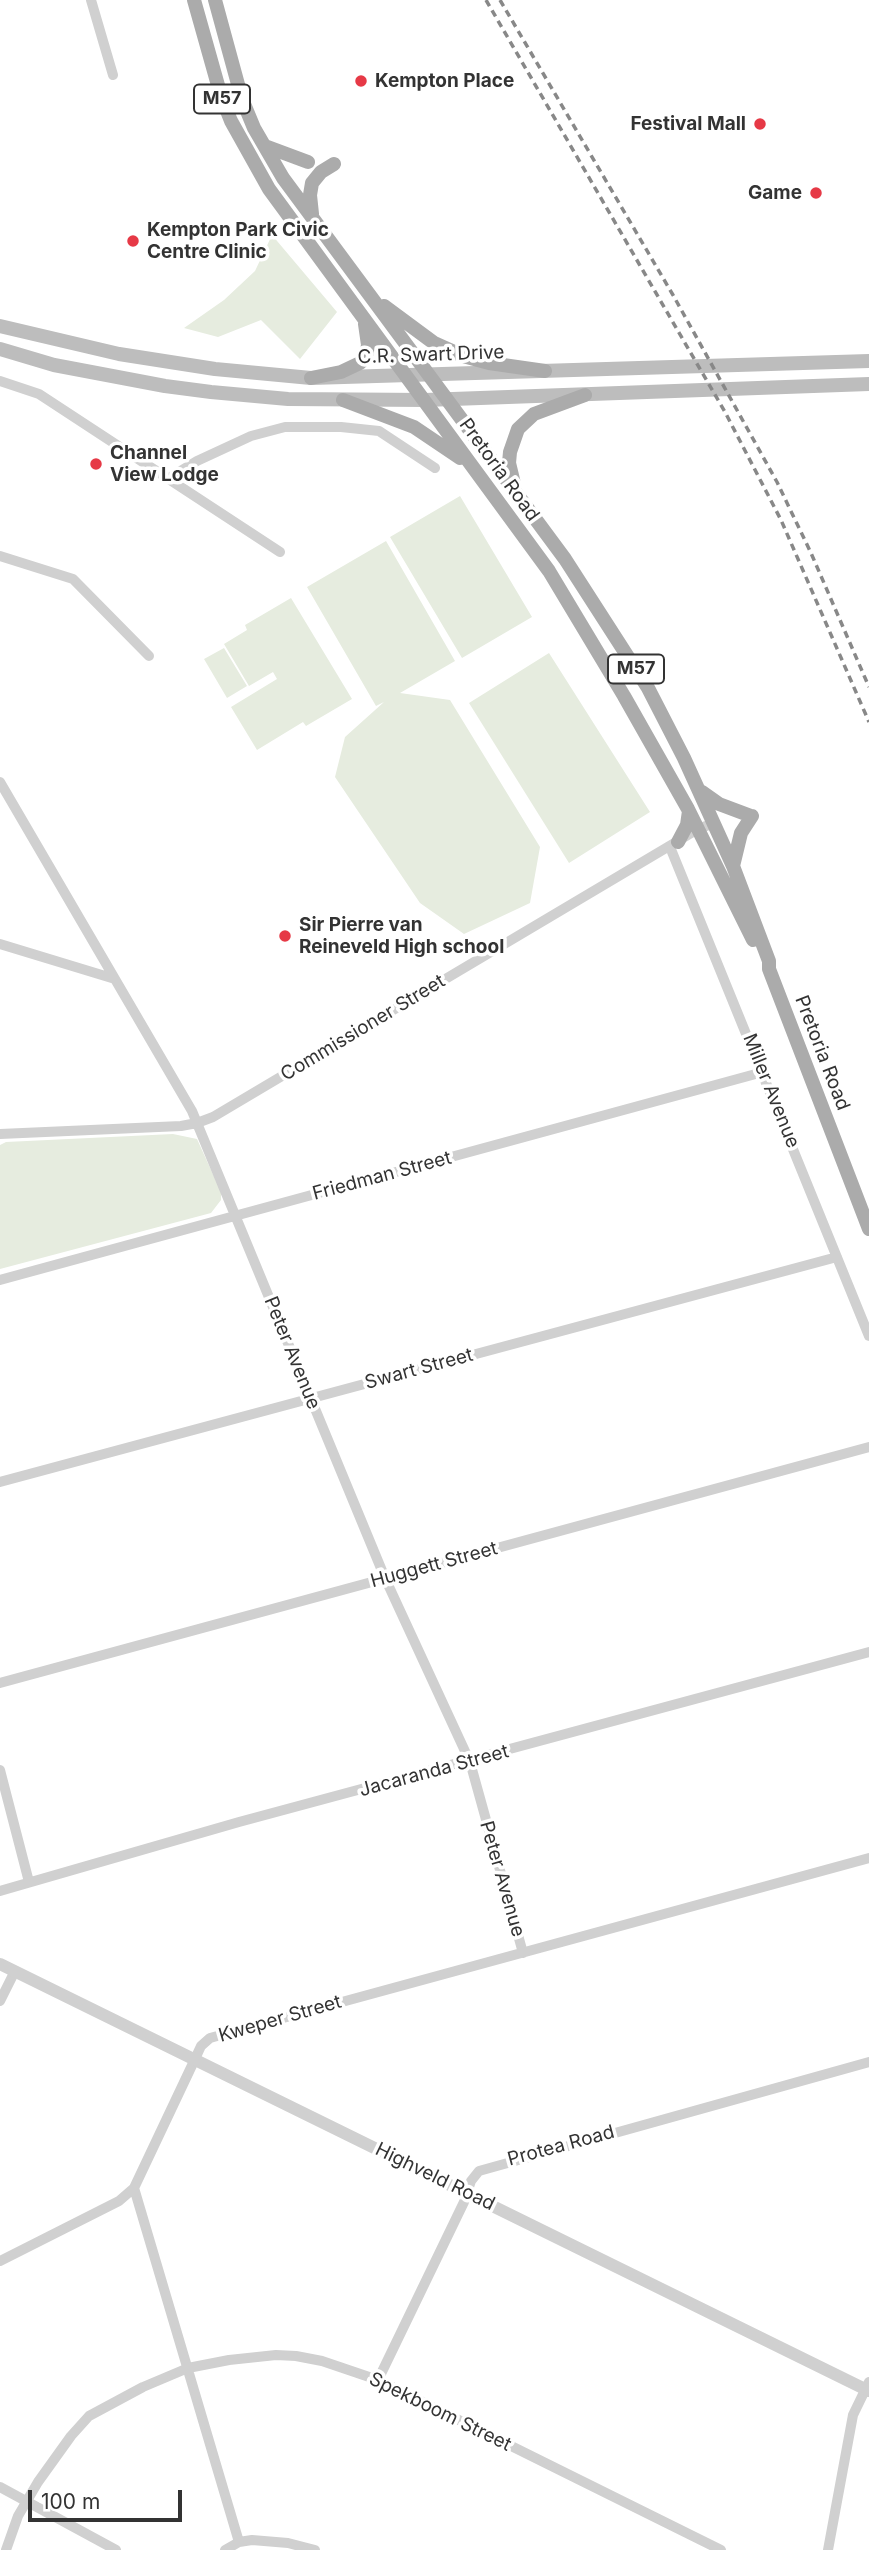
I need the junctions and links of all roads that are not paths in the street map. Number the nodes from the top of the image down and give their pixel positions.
1 (90, 0) edge
2 (194, 0) edge
3 (215, 0) edge
4 (113, 75) dead end
5 (265, 146) junction
6 (308, 162) dead end
7 (334, 164) dead end
8 (313, 216) junction
9 (369, 295) junction
10 (364, 319) junction
11 (0, 326) edge
12 (0, 349) edge
13 (869, 361) edge
14 (545, 371) junction
15 (429, 375) junction
16 (405, 376) junction
17 (311, 378) junction
18 (0, 381) edge
19 (869, 384) edge
20 (585, 395) junction
21 (448, 399) junction
22 (343, 400) junction
23 (425, 400) junction
24 (470, 465) junction
25 (435, 468) dead end
26 (169, 478) junction
27 (517, 495) junction
28 (280, 552) dead end
29 (0, 556) edge
30 (149, 656) dead end
31 (0, 782) edge
32 (700, 792) junction
33 (689, 811) junction
34 (714, 823) junction
35 (698, 829) junction
36 (674, 845) junction
37 (733, 866) junction
38 (0, 944) edge
39 (769, 969) junction
40 (115, 979) junction
41 (763, 1072) junction
42 (197, 1124) junction
43 (0, 1134) edge
44 (236, 1215) junction
45 (869, 1229) edge
46 (837, 1257) junction
47 (0, 1280) edge
48 (869, 1336) edge
49 (310, 1398) junction
50 (869, 1447) edge
51 (0, 1482) edge
52 (385, 1578) junction
53 (869, 1652) edge
54 (0, 1684) edge
55 (470, 1762) junction
56 (0, 1770) edge
57 (5, 1808) edge
58 (869, 1858) edge
59 (29, 1882) junction
60 (0, 1891) edge
61 (523, 1953) junction
62 (0, 1964) edge
63 (15, 1971) junction
64 (0, 2001) edge
65 (195, 2059) junction
66 (869, 2062) edge
67 (134, 2188) junction
68 (467, 2193) junction
69 (0, 2261) edge
70 (188, 2368) junction
71 (378, 2380) junction
72 (868, 2387) edge
73 (0, 2487) edge
74 (26, 2502) junction
75 (239, 2542) junction
76 (6, 2550) edge
77 (116, 2550) edge
78 (225, 2550) edge
79 (315, 2550) edge
80 (721, 2550) edge
81 (828, 2550) edge

1 - 4 street
2 - 10 main road, Pretoria Road / M57
3 - 5 main road, Pretoria Road / M57
5 - 6 main road
5 - 8 main road, Pretoria Road / M57
7 - 8 main road
8 - 9 main road, Pretoria Road / M57
9 - 14 main road
9 - 15 main road, Pretoria Road / M57
10 - 16 main road, Pretoria Road / M57
10 - 17 main road
11 - 17 main road, C.R. Swart Drive
12 - 22 main road
13 - 14 main road, C.R. Swart Drive
14 - 15 main road, C.R. Swart Drive
15 - 16 main road, C.R. Swart Drive
15 - 21 main road, Pretoria Road / M57
16 - 17 main road, C.R. Swart Drive
16 - 23 main road, Pretoria Road / M57
18 - 26 street
19 - 20 main road
20 - 21 main road
20 - 27 main road
21 - 23 main road
21 - 27 main road, Pretoria Road / M57
22 - 23 main road
22 - 24 main road
23 - 24 main road, Pretoria Road / M57
24 - 33 main road, Pretoria Road / M57
25 - 26 street
26 - 28 street
27 - 32 main road, Pretoria Road / M57
29 - 30 street
31 - 40 street, Peter Avenue
32 - 34 main road, Pretoria Road / M57
32 - 37 main road
33 - 35 main road, Pretoria Road / M57
33 - 36 main road
34 - 35 street, Commissioner Street
34 - 37 main road, Pretoria Road / M57
35 - 36 street, Commissioner Street
35 - 39 main road, Pretoria Road / M57
36 - 41 street, Miller Avenue
36 - 42 street, Commissioner Street
37 - 39 main road, Pretoria Road / M57
38 - 40 street
39 - 45 main road, Pretoria Road / M57
40 - 42 street, Peter Avenue
41 - 44 street, Friedman Street
41 - 46 street, Miller Avenue
42 - 43 street, Commissioner Street
42 - 44 street, Peter Avenue
44 - 47 street, Friedman Street
44 - 49 street, Peter Avenue
46 - 48 street, Miller Avenue
46 - 49 street, Swart Street
49 - 51 street, Swart Street
49 - 52 street, Peter Avenue
50 - 52 street, Huggett Street
52 - 54 street, Huggett Street
52 - 55 street, Peter Avenue
53 - 55 street, Jacaranda Street
55 - 59 street, Jacaranda Street
55 - 61 street, Peter Avenue
56 - 57 street
57 - 59 street
58 - 61 street, Kweper Street
59 - 60 street, Jacaranda Street
61 - 65 street, Kweper Street
62 - 63 street, Highveld Road
63 - 64 street
63 - 65 street, Highveld Road
65 - 67 street, Kweper Street
65 - 68 street, Highveld Road
66 - 68 street, Protea Road
67 - 69 street
67 - 70 street
68 - 71 street, Protea Road
68 - 72 street, Highveld Road
70 - 71 street, Spekboom Street
70 - 74 street, Spekboom Street
70 - 75 street
71 - 80 street, Spekboom Street
72 - 81 street
73 - 74 street
74 - 76 street, Spekboom Street
74 - 77 street
75 - 78 street
75 - 79 street

